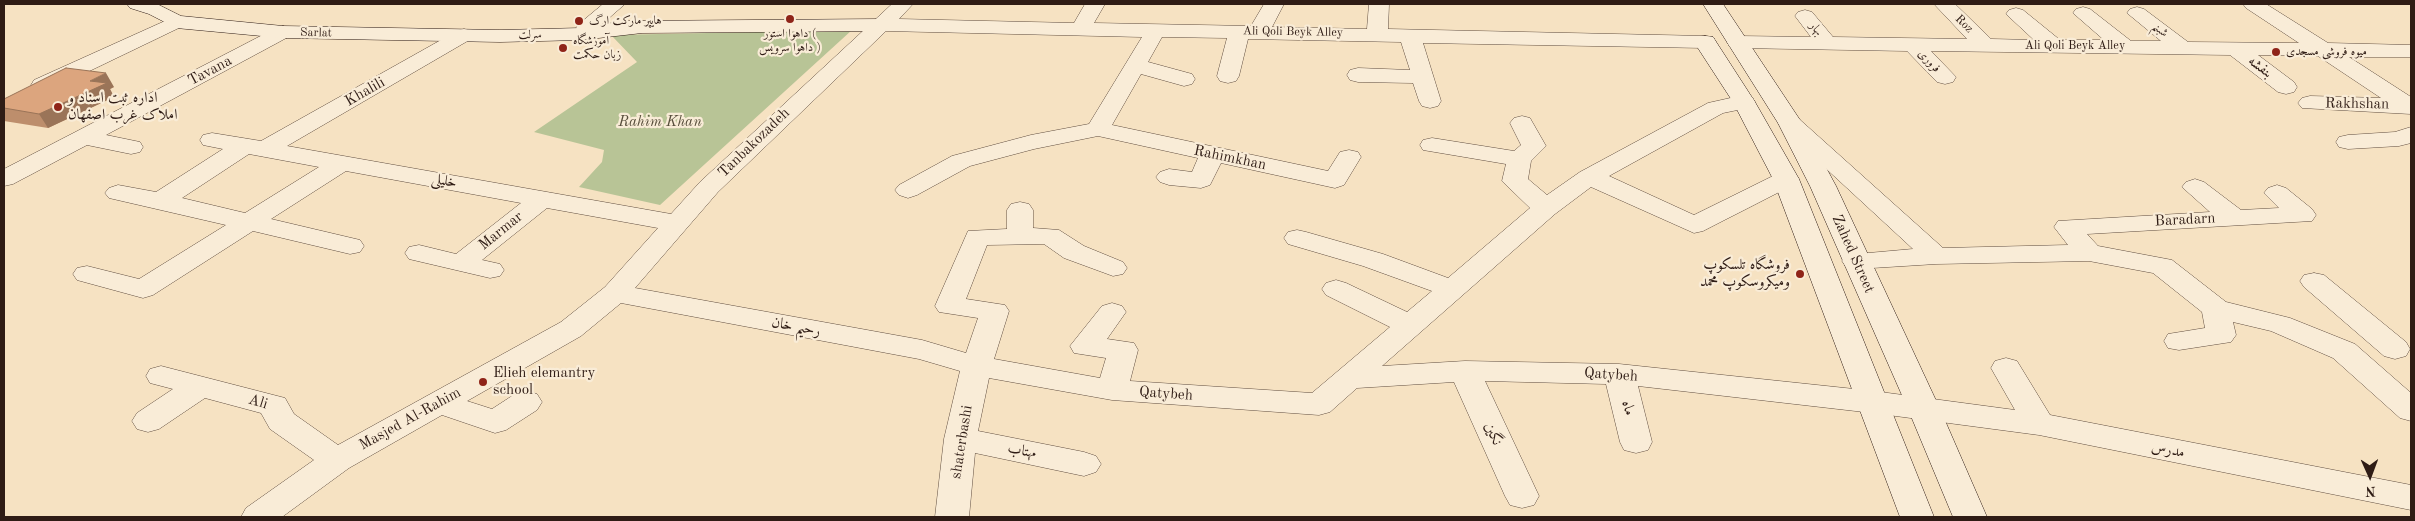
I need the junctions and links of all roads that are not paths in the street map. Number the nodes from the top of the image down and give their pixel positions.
1 (137, 4) edge
2 (615, 4) edge
3 (903, 4) edge
4 (1095, 4) edge
5 (1274, 4) edge
6 (1379, 4) edge
7 (1714, 4) edge
8 (1944, 4) edge
9 (2253, 4) edge
10 (2083, 13) dead end
11 (2137, 13) dead end
12 (2016, 14) dead end
13 (1805, 16) dead end
14 (176, 22) junction
15 (881, 25) junction
16 (1081, 28) junction
17 (1156, 30) junction
18 (584, 31) junction
19 (1249, 31) junction
20 (283, 32) junction
21 (1377, 34) junction
22 (464, 35) junction
23 (1410, 35) junction
24 (500, 36) joint
25 (1738, 42) junction
26 (1827, 43) junction
27 (1913, 45) junction
28 (1985, 45) junction
29 (2054, 46) junction
30 (2124, 46) junction
31 (2182, 47) junction
32 (2233, 48) junction
33 (2321, 49) junction
34 (2411, 51) edge
35 (1135, 65) junction
36 (1228, 76) dead end
37 (1945, 77) dead end
38 (1184, 79) dead end
39 (1365, 83) dead end
40 (2286, 87) dead end
41 (28, 92) edge
42 (1744, 102) junction
43 (2310, 103) dead end
44 (2408, 106) edge
45 (1522, 123) dead end
46 (1790, 123) junction
47 (1098, 129) junction
48 (2411, 134) edge
49 (84, 137) junction
50 (212, 140) dead end
51 (2348, 142) dead end
52 (1432, 145) dead end
53 (131, 147) dead end
54 (255, 147) junction
55 (1212, 154) junction
56 (1350, 156) dead end
57 (1519, 159) junction
58 (342, 163) junction
59 (1590, 176) junction
60 (1169, 177) dead end
61 (4, 178) edge
62 (1786, 179) junction
63 (2195, 187) dead end
64 (908, 190) dead end
65 (118, 193) dead end
66 (2277, 193) dead end
67 (542, 199) junction
68 (160, 201) junction
69 (1546, 208) junction
70 (2234, 218) junction
71 (249, 222) junction
72 (677, 223) junction
73 (1297, 238) dead end
74 (350, 246) dead end
75 (419, 253) dead end
76 (2088, 253) junction
77 (1936, 256) junction
78 (1856, 261) junction
79 (460, 264) junction
80 (1113, 268) dead end
81 (490, 270) dead end
82 (87, 274) dead end
83 (2314, 281) dead end
84 (1336, 289) dead end
85 (1452, 289) junction
86 (615, 293) junction
87 (2216, 309) junction
88 (1112, 312) dead end
89 (1410, 325) junction
90 (2179, 341) dead end
91 (2403, 348) edge
92 (2344, 351) junction
93 (976, 366) junction
94 (2006, 368) dead end
95 (1465, 371) junction
96 (1619, 374) junction
97 (161, 376) dead end
98 (1348, 378) junction
99 (201, 386) junction
100 (1112, 390) junction
101 (437, 402) junction
102 (526, 402) dead end
103 (1873, 402) junction
104 (1924, 409) junction
105 (2411, 410) edge
106 (148, 421) dead end
107 (2039, 424) junction
108 (960, 439) junction
109 (1636, 442) dead end
110 (337, 460) junction
111 (1084, 464) dead end
112 (1522, 496) dead end
113 (2411, 498) edge
114 (258, 517) edge
115 (952, 517) edge
116 (1917, 517) edge
117 (1970, 517) edge

1 - 14 street, Sarlat
2 - 18 street
3 - 15 street, Tanbakozadeh
4 - 16 street
5 - 19 street
6 - 21 street
7 - 25 street, Zahed Street
8 - 28 street, Roz
9 - 33 street
10 - 30 street
11 - 31 street, شبنم
12 - 29 street
13 - 26 street, بهار
14 - 20 street, Sarlat
14 - 41 street
15 - 16 street, Ali Qoli Beyk Alley
15 - 18 street, سرلت
15 - 72 street, Tanbakozadeh
16 - 17 street, Ali Qoli Beyk Alley
17 - 19 street, Ali Qoli Beyk Alley
17 - 35 street
18 - 24 street, سرلت
19 - 21 street, Ali Qoli Beyk Alley
19 - 36 street
20 - 22 street, Sarlat
20 - 49 street, Tavana
21 - 23 street, Ali Qoli Beyk Alley
22 - 24 street, Sarlat
22 - 54 street, Khalili
23 - 39 street
23 - 42 street, Ali Qoli Beyk Alley
25 - 26 street, Ali Qoli Beyk Alley
25 - 46 street, Zahed Street
26 - 27 street, Ali Qoli Beyk Alley
27 - 28 street, Ali Qoli Beyk Alley
27 - 37 street, فروری
28 - 29 street, Ali Qoli Beyk Alley
29 - 30 street, Ali Qoli Beyk Alley
30 - 31 street, Ali Qoli Beyk Alley
31 - 32 street, Ali Qoli Beyk Alley
32 - 33 street, Ali Qoli Beyk Alley
32 - 40 street, بنفشه
33 - 34 street, Ali Qoli Beyk Alley
33 - 44 street
35 - 38 street
35 - 47 street
42 - 59 street, Qatybeh
42 - 62 street
43 - 44 street, Rakhshan
45 - 57 street
46 - 77 street
46 - 78 street, Zahed Street
47 - 55 street, Rahimkhan
47 - 64 street, Rahimkhan
48 - 51 street
49 - 53 street
49 - 61 street, Tavana
50 - 54 street, خلیلی
52 - 57 street
54 - 58 street, خلیلی
54 - 68 street, Khalili
55 - 56 street, Rahimkhan
55 - 60 street
57 - 69 street
58 - 67 street, خلیلی
58 - 71 street
59 - 62 street
59 - 69 street, Qatybeh
62 - 103 street
63 - 70 street
65 - 68 street
66 - 70 street, Baradarn
67 - 72 street, خلیلی
67 - 79 street, Marmar
68 - 71 street
69 - 85 street, Qatybeh
70 - 76 street, Baradarn
71 - 74 street
71 - 82 street
72 - 86 street, Tanbakozadeh
73 - 85 street
75 - 79 street
76 - 77 street
76 - 87 street
77 - 78 street
78 - 104 street, Zahed Street
79 - 81 street
80 - 93 street, shaterbashi
83 - 91 street
84 - 89 street
85 - 89 street, Qatybeh
86 - 93 street, رحیم خان
86 - 101 street, Masjed Al-Rahim
87 - 90 street
87 - 92 street
88 - 100 street
89 - 98 street, Qatybeh
91 - 92 street
92 - 105 street
93 - 100 street, Qatybeh
93 - 108 street, shaterbashi
94 - 107 street
95 - 96 street, Qatybeh
95 - 98 street, Qatybeh
95 - 112 street, نگین
96 - 103 street, Qatybeh
96 - 109 street, ماه
97 - 99 street, Ali
98 - 100 street, Qatybeh
99 - 106 street
99 - 110 street, Ali
101 - 102 street
101 - 110 street, Masjed Al-Rahim
103 - 104 street, Qatybeh
103 - 116 street
104 - 107 street, مدرس
104 - 117 street, Zahed Street
107 - 113 street, مدرس
108 - 111 street, مهتاب
108 - 115 street, shaterbashi
110 - 114 street, Masjed Al-Rahim

